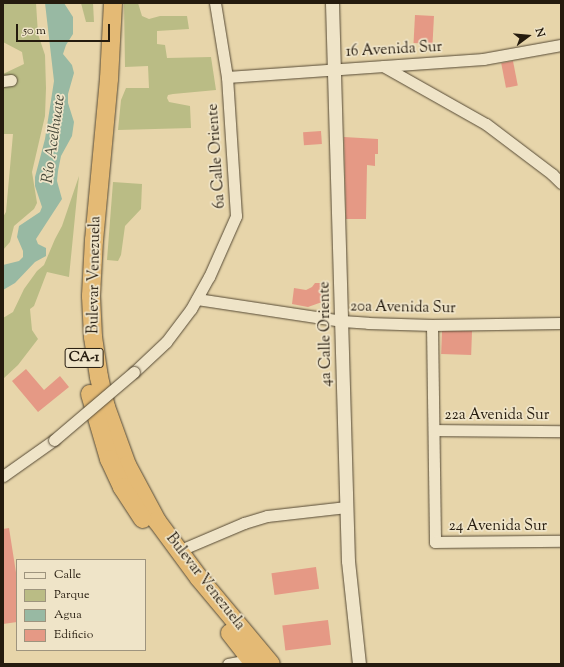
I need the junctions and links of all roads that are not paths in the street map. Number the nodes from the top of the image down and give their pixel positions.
1 (101, 3) edge
2 (113, 3) edge
3 (215, 3) edge
4 (332, 3) edge
5 (561, 45) edge
6 (383, 66) junction
7 (335, 68) junction
8 (227, 77) junction
9 (561, 182) edge
10 (197, 299) junction
11 (342, 321) junction
12 (561, 322) edge
13 (432, 325) junction
14 (434, 430) junction
15 (561, 431) edge
16 (3, 476) edge
17 (346, 508) junction
18 (561, 542) edge
19 (178, 551) junction
20 (251, 660) edge
21 (228, 664) edge
22 (271, 664) edge
23 (359, 664) edge

1 - 20 highway, Bulevar Venezuela / CA-1
2 - 19 highway, Bulevar Venezuela / CA-1
3 - 8 street, 6a Calle Oriente
4 - 7 street, 4a Calle Oriente
5 - 6 street, 16 Avenida Sur
6 - 7 street, 16 Avenida Sur
6 - 9 street
7 - 8 street, 16 Avenida Sur
7 - 11 street, 4a Calle Oriente
8 - 10 street, 6a Calle Oriente
10 - 11 street, 20a Avenida Sur
10 - 16 street, 6a Calle Oriente, bridge
11 - 13 street, 20a Avenida Sur
11 - 17 street, 4a Calle Oriente
12 - 13 street, 20a Avenida Sur
13 - 14 street
14 - 15 street, 22a Avenida Sur
14 - 18 street, 24 Avenida Sur
17 - 19 street
17 - 23 street, 4a Calle Oriente
19 - 22 highway, Bulevar Venezuela / CA-1
20 - 21 street

